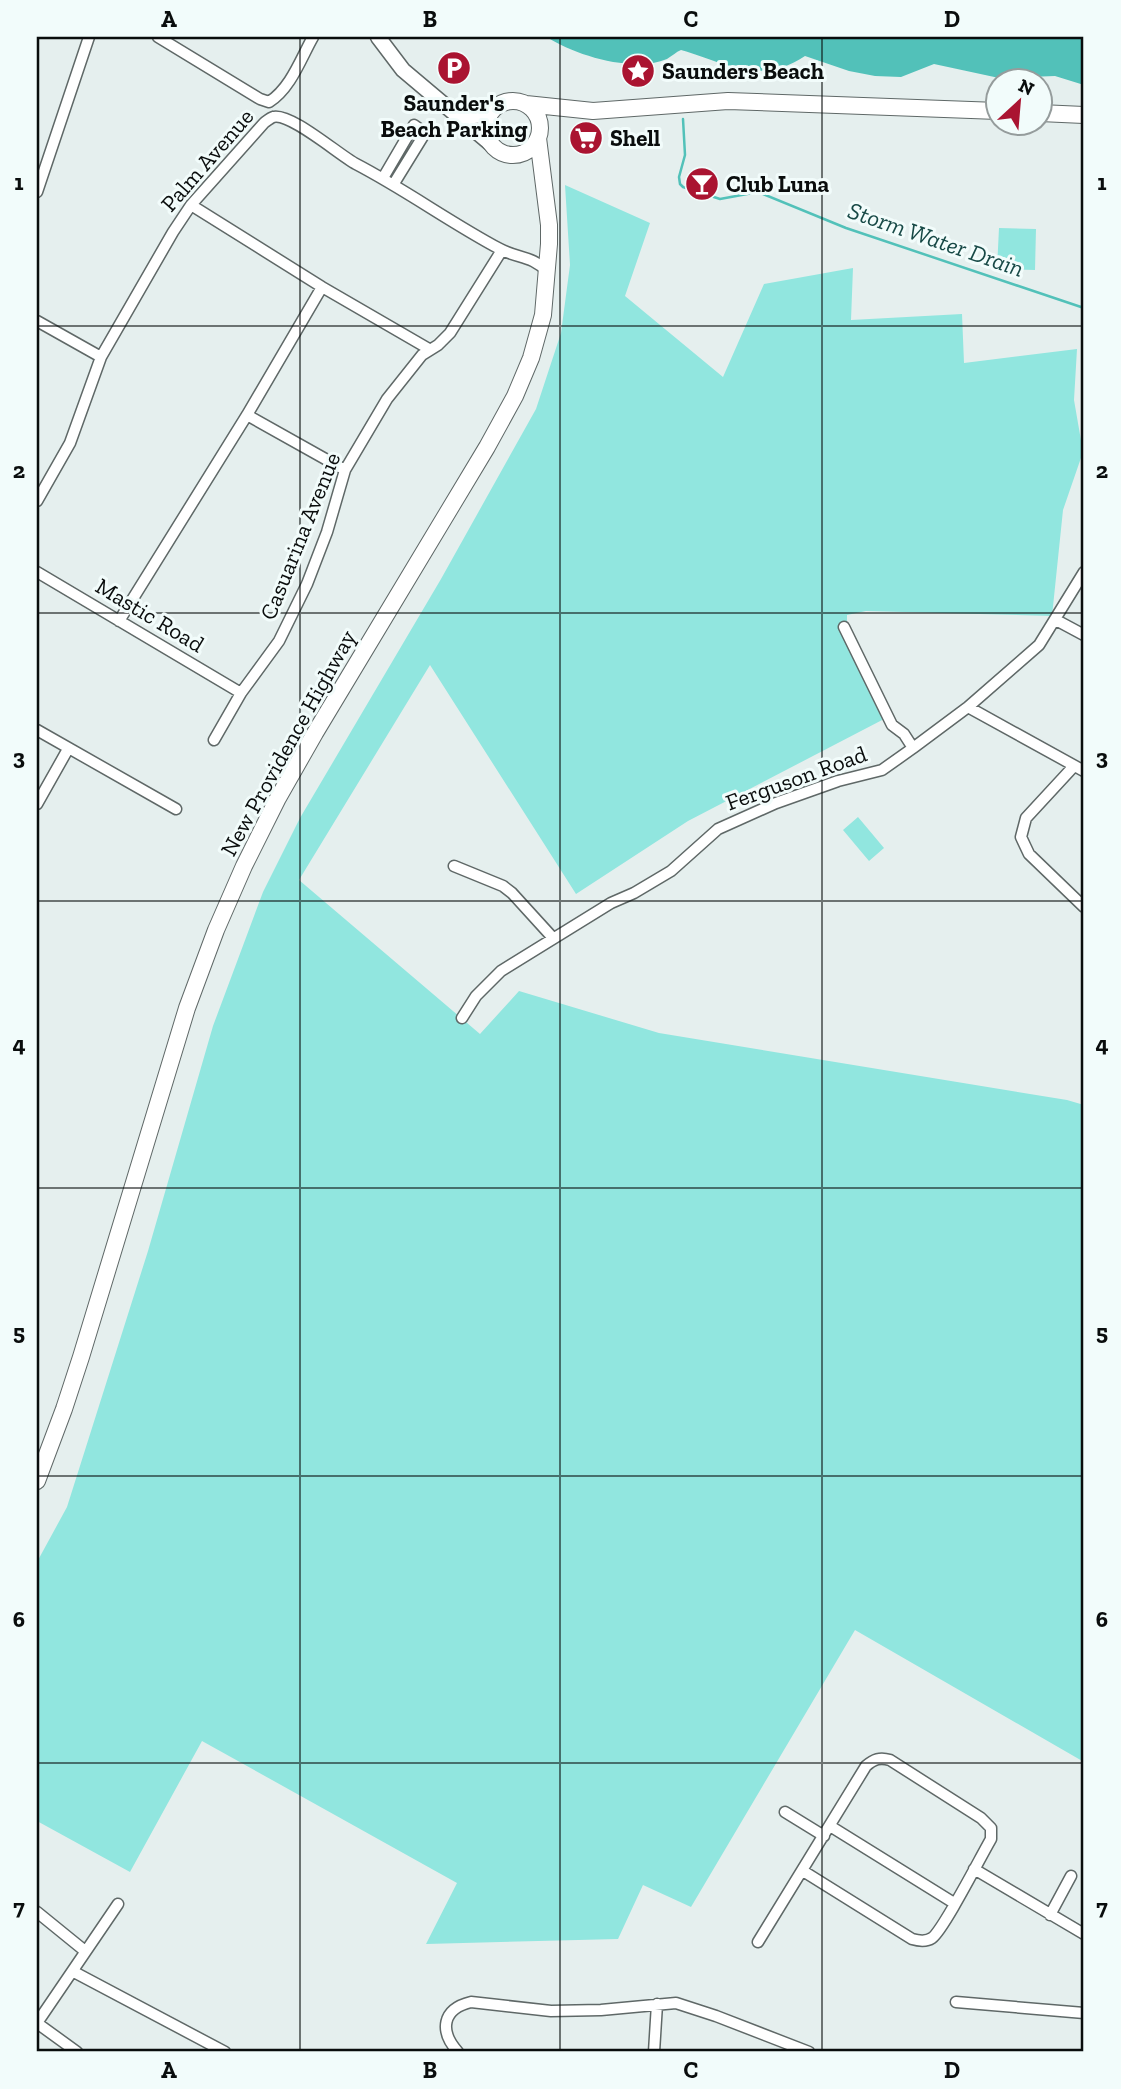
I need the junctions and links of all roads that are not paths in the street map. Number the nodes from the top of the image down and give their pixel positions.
1 (89, 37) edge
2 (158, 37) edge
3 (313, 37) edge
4 (378, 37) edge
5 (526, 104) junction
6 (443, 106) junction
7 (984, 110) edge
8 (593, 111) junction
9 (1054, 114) edge
10 (489, 115) junction
11 (1084, 115) edge
12 (538, 135) junction
13 (492, 145) junction
14 (520, 154) junction
15 (383, 178) junction
16 (393, 185) junction
17 (37, 192) edge
18 (191, 205) junction
19 (547, 205) junction
20 (502, 250) junction
21 (545, 261) junction
22 (323, 287) junction
23 (37, 321) edge
24 (429, 349) junction
25 (101, 357) junction
26 (247, 415) junction
27 (345, 470) junction
28 (37, 500) edge
29 (37, 572) edge
30 (1084, 572) edge
31 (1056, 620) junction
32 (119, 621) junction
33 (844, 628) dead end
34 (1084, 635) edge
35 (241, 693) junction
36 (968, 707) junction
37 (37, 730) edge
38 (214, 740) dead end
39 (913, 748) junction
40 (68, 749) junction
41 (1079, 769) edge
42 (37, 804) edge
43 (176, 809) dead end
44 (454, 866) dead end
45 (1084, 907) edge
46 (553, 938) junction
47 (462, 1018) dead end
48 (37, 1481) edge
49 (785, 1812) dead end
50 (830, 1826) junction
51 (824, 1836) junction
52 (974, 1869) junction
53 (803, 1871) junction
54 (1071, 1876) dead end
55 (954, 1903) junction
56 (118, 1904) dead end
57 (37, 1912) edge
58 (1050, 1915) junction
59 (1084, 1934) edge
60 (758, 1942) dead end
61 (85, 1951) junction
62 (74, 1972) junction
63 (956, 2002) dead end
64 (657, 2004) junction
65 (1084, 2013) edge
66 (37, 2020) edge
67 (77, 2052) edge
68 (225, 2052) edge
69 (458, 2052) edge
70 (654, 2052) edge
71 (809, 2052) edge

1 - 17 street
2 - 3 street
4 - 6 main road
5 - 8 highway
5 - 10 highway
5 - 12 highway
6 - 10 main road
6 - 13 main road
7 - 8 highway
8 - 12 highway
9 - 11 highway
10 - 13 highway
12 - 14 highway
12 - 19 highway, New Providence Highway
13 - 14 highway
14 - 19 highway, New Providence Highway
15 - 16 street, Palm Avenue
15 - 16 street
15 - 18 street, Palm Avenue
16 - 20 street, Palm Avenue
18 - 22 street
18 - 25 street, Palm Avenue
19 - 21 highway, New Providence Highway
20 - 21 street, Palm Avenue
20 - 24 street, Casuarina Avenue
21 - 48 highway, New Providence Highway
22 - 24 street
22 - 26 street
23 - 25 street
24 - 27 street, Casuarina Avenue
25 - 28 street, Palm Avenue
26 - 27 street
26 - 32 street
27 - 35 street, Casuarina Avenue
29 - 32 street, Mastic Road
30 - 31 street, Ferguson Road
31 - 34 street
31 - 36 street, Ferguson Road
32 - 35 street, Mastic Road
33 - 39 street
35 - 38 street, Casuarina Avenue
36 - 39 street, Ferguson Road
36 - 41 street
37 - 40 street
39 - 46 street, Ferguson Road
40 - 42 street
40 - 43 street
41 - 45 street
44 - 46 street
46 - 47 street, Ferguson Road
49 - 51 street
50 - 51 street
50 - 52 street
50 - 55 street
51 - 53 street
52 - 55 street
52 - 58 street
53 - 55 street
53 - 60 street
54 - 58 street
56 - 61 street
57 - 61 street
58 - 59 street
61 - 62 street
62 - 66 street
62 - 68 street
63 - 65 street
64 - 69 street
64 - 70 street
64 - 71 street
66 - 67 street

